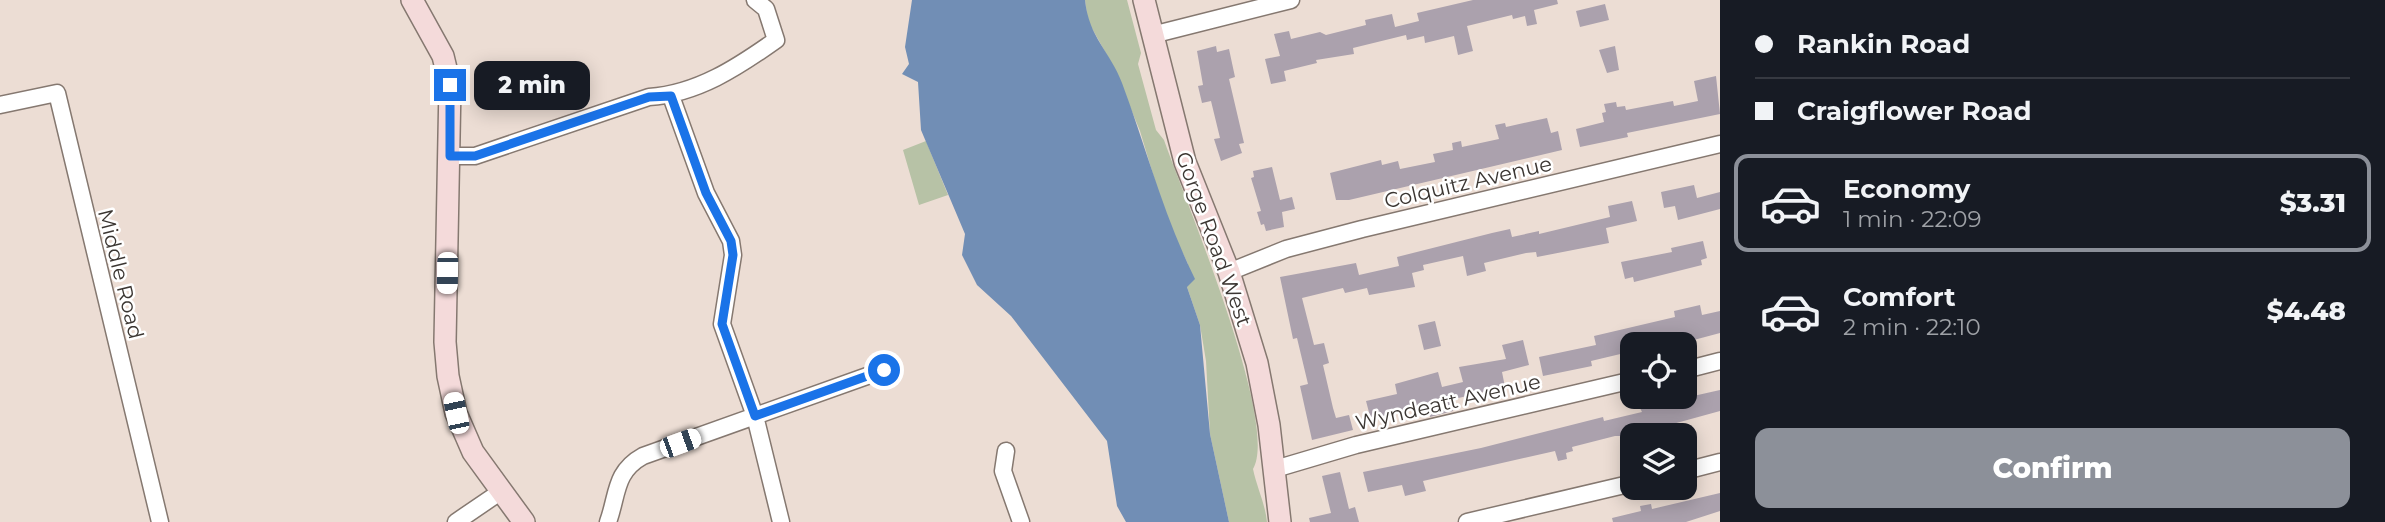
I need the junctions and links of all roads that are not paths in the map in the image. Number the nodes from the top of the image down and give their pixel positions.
1 (412, 0) edge
2 (755, 0) edge
3 (1144, 0) edge
4 (1291, 0) edge
5 (1152, 35) junction
6 (671, 96) junction
7 (0, 105) edge
8 (1720, 144) edge
9 (450, 156) junction
10 (1229, 272) junction
11 (1720, 361) edge
12 (1697, 367) edge
13 (884, 370) dead end
14 (1620, 383) edge
15 (755, 416) junction
16 (1006, 451) dead end
17 (1720, 462) edge
18 (1697, 468) edge
19 (1275, 469) junction
20 (1620, 486) edge
21 (500, 492) junction
22 (160, 522) edge
23 (456, 522) edge
24 (524, 522) edge
25 (608, 522) edge
26 (781, 522) edge
27 (1021, 522) edge
28 (1280, 522) edge
29 (1467, 522) edge

1 - 9 main road
2 - 6 street
3 - 5 main road, Gorge Road West
4 - 5 street
5 - 10 main road, Gorge Road West
6 - 9 street
6 - 15 street
7 - 22 street, Middle Road
8 - 10 street, Colquitz Avenue
9 - 21 main road
10 - 19 main road, Gorge Road West
11 - 12 street
13 - 15 street
14 - 19 street, Wyndeatt Avenue
15 - 25 street
15 - 26 street
16 - 27 street
17 - 18 street
19 - 28 main road, Gorge Road West
20 - 29 street
21 - 23 street
21 - 24 main road

